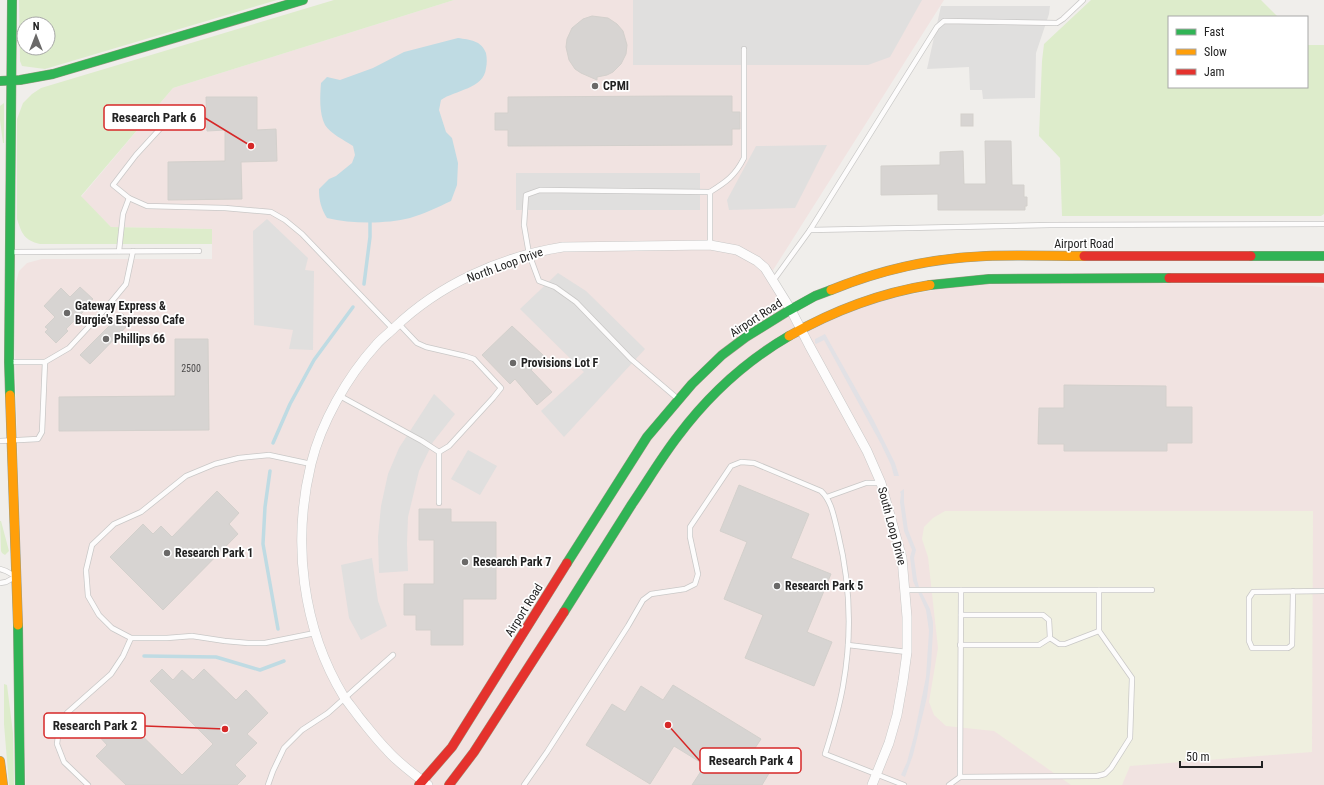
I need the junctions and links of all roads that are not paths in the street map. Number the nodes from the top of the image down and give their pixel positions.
1 (12, 0) edge
2 (303, 0) edge
3 (1083, 0) edge
4 (744, 49) dead end
5 (0, 82) edge
6 (11, 82) junction
7 (179, 108) dead end
8 (710, 192) junction
9 (129, 198) junction
10 (1324, 224) edge
11 (810, 230) junction
12 (710, 245) junction
13 (0, 251) edge
14 (119, 251) junction
15 (133, 251) junction
16 (199, 251) dead end
17 (10, 252) junction
18 (529, 254) junction
19 (1324, 256) edge
20 (1324, 278) edge
21 (773, 281) junction
22 (791, 310) junction
23 (396, 326) junction
24 (800, 329) junction
25 (9, 362) junction
26 (45, 362) junction
27 (340, 396) junction
28 (678, 399) junction
29 (0, 441) edge
30 (11, 441) junction
31 (439, 452) junction
32 (311, 464) junction
33 (881, 482) junction
34 (827, 497) junction
35 (439, 503) dead end
36 (0, 570) edge
37 (17, 577) junction
38 (0, 583) edge
39 (905, 590) junction
40 (961, 590) junction
41 (1099, 590) junction
42 (1152, 590) dead end
43 (1293, 591) junction
44 (1324, 591) edge
45 (961, 615) junction
46 (1098, 630) junction
47 (315, 633) junction
48 (130, 638) junction
49 (1050, 638) junction
50 (848, 645) junction
51 (960, 645) junction
52 (906, 652) junction
53 (393, 655) dead end
54 (345, 698) junction
55 (0, 761) edge
56 (877, 774) junction
57 (960, 776) junction
58 (424, 784) edge
59 (3, 785) edge
60 (20, 785) edge
61 (88, 785) edge
62 (268, 785) edge
63 (449, 785) edge
64 (524, 785) edge
65 (872, 785) edge
66 (904, 785) edge
67 (949, 785) edge

1 - 6 main road
2 - 6 main road
3 - 11 lane
4 - 8 lane
5 - 6 main road
6 - 17 main road
7 - 9 lane
8 - 12 lane
8 - 18 lane
9 - 14 lane
9 - 23 lane
10 - 11 lane
11 - 21 lane
12 - 18 street, North Loop Drive
12 - 21 street, North Loop Drive
13 - 17 street
14 - 15 lane
14 - 17 lane
15 - 16 lane
15 - 26 lane
17 - 25 main road
18 - 23 street, North Loop Drive
18 - 28 lane
19 - 22 main road, Airport Road
20 - 24 main road
21 - 22 street, North Loop Drive
22 - 24 street, South Loop Drive
22 - 28 main road, Airport Road
23 - 27 street, North Loop Drive
23 - 31 lane
24 - 33 street, South Loop Drive
24 - 63 main road
25 - 26 lane
25 - 30 main road
26 - 30 lane
27 - 31 lane
27 - 32 street, North Loop Drive
28 - 58 main road, Airport Road
29 - 30 lane
30 - 37 main road
31 - 35 lane
32 - 47 street, North Loop Drive
32 - 48 lane
33 - 34 lane
33 - 39 street, South Loop Drive
34 - 50 lane
34 - 64 lane
36 - 37 lane
37 - 38 lane
37 - 60 main road
39 - 40 lane
39 - 52 street, South Loop Drive
40 - 41 lane
40 - 45 lane
41 - 42 lane
41 - 46 lane
43 - 43 lane
43 - 44 lane
45 - 49 lane
45 - 51 lane
46 - 49 lane
46 - 57 lane
47 - 48 lane
47 - 54 street, North Loop Drive
48 - 61 lane
49 - 51 lane
50 - 52 lane
50 - 56 lane
51 - 57 lane
52 - 56 street, South Loop Drive
53 - 54 lane
54 - 58 street, North Loop Drive
54 - 62 lane
55 - 59 main road
56 - 65 street, South Loop Drive
56 - 66 lane
57 - 67 lane

